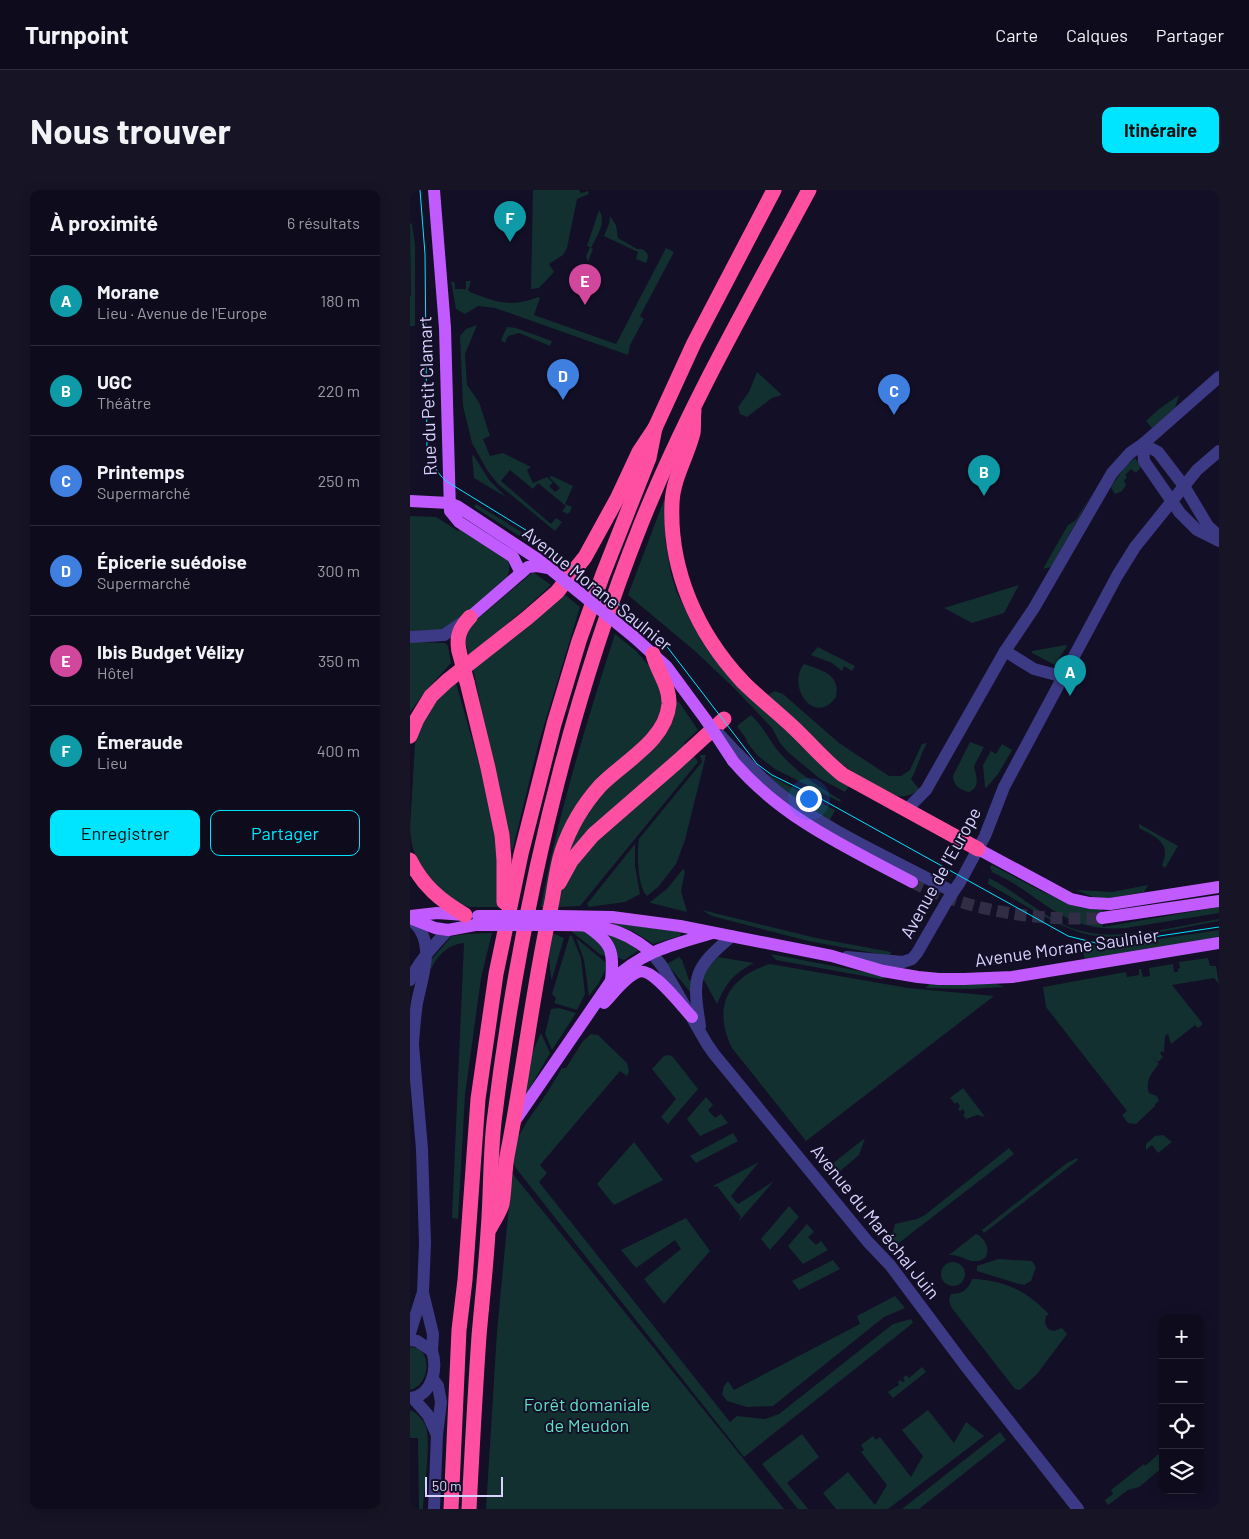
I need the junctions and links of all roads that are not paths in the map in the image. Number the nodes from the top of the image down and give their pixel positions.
1 (434, 190) edge
2 (774, 190) edge
3 (809, 190) edge
4 (1219, 378) edge
5 (694, 409) junction
6 (655, 428) junction
7 (1143, 444) junction
8 (1219, 451) edge
9 (1184, 486) junction
10 (410, 501) edge
11 (1172, 502) junction
12 (449, 503) junction
13 (1219, 536) edge
14 (1219, 541) edge
15 (552, 571) junction
16 (521, 573) junction
17 (470, 617) junction
18 (410, 637) edge
19 (1005, 651) junction
20 (653, 654) junction
21 (1064, 677) junction
22 (724, 719) dead end
23 (410, 736) edge
24 (735, 757) junction
25 (906, 810) junction
26 (978, 849) junction
27 (410, 860) edge
28 (912, 882) tunnel mouth
29 (1219, 887) edge
30 (554, 891) junction
31 (953, 892) junction
32 (1219, 901) edge
33 (410, 918) edge
34 (1102, 918) tunnel mouth
35 (472, 919) junction
36 (556, 920) junction
37 (585, 925) junction
38 (448, 930) junction
39 (715, 932) junction
40 (504, 935) junction
41 (732, 936) junction
42 (1219, 943) edge
43 (651, 952) junction
44 (427, 953) junction
45 (832, 956) junction
46 (410, 980) edge
47 (612, 981) junction
48 (692, 1017) junction
49 (582, 1026) junction
50 (700, 1031) junction
51 (411, 1040) edge
52 (513, 1124) junction
53 (488, 1231) junction
54 (423, 1292) junction
55 (410, 1333) edge
56 (410, 1340) edge
57 (432, 1351) junction
58 (433, 1379) junction
59 (412, 1398) edge
60 (437, 1435) junction
61 (434, 1509) edge
62 (451, 1509) edge
63 (469, 1509) edge
64 (1078, 1509) edge

1 - 12 main road, Rue du Petit Clamart
2 - 6 highway
3 - 5 highway
4 - 7 street
5 - 25 highway
5 - 53 highway
6 - 23 highway
6 - 40 highway
7 - 9 street
7 - 11 street
7 - 19 street
8 - 9 street, Avenue de l'Europe
9 - 11 street, Avenue de l'Europe
9 - 13 street
10 - 12 main road, Rue du Petit Clamart
11 - 14 street
11 - 21 street, Avenue de l'Europe
12 - 15 main road, Avenue Morane Saulnier
12 - 16 main road
15 - 16 main road
15 - 20 main road, Avenue Morane Saulnier, bridge
16 - 17 main road
17 - 18 street
17 - 40 highway, bridge
19 - 21 street
19 - 25 street
20 - 24 main road, Avenue Morane Saulnier, bridge
20 - 30 highway
21 - 26 street, Avenue de l'Europe
22 - 30 highway
24 - 28 main road, Avenue Morane Saulnier
24 - 31 street, Avenue Morane Saulnier
25 - 26 highway
26 - 29 main road
26 - 31 street, Avenue de l'Europe
27 - 35 highway
30 - 52 highway
31 - 45 street, Avenue de l'Europe
32 - 34 main road, Avenue Morane Saulnier
33 - 35 main road, Avenue Morane Saulnier
33 - 38 main road, Avenue Morane Saulnier
33 - 44 street
35 - 36 main road, Avenue Morane Saulnier, bridge
35 - 38 main road, Avenue Morane Saulnier
36 - 37 main road, Avenue Morane Saulnier
36 - 39 main road, Avenue Morane Saulnier
37 - 43 main road, Avenue Morane Saulnier
37 - 47 main road
38 - 44 street
39 - 41 main road, Avenue Morane Saulnier
39 - 43 main road
40 - 62 highway
41 - 45 main road, Avenue Morane Saulnier
41 - 50 street
42 - 45 main road, Avenue Morane Saulnier
43 - 47 main road
43 - 48 street, Avenue du Maréchal Juin
44 - 46 street
44 - 51 street
47 - 49 main road
48 - 49 main road
48 - 50 street, Avenue du Maréchal Juin
49 - 52 main road
50 - 64 street, Avenue du Maréchal Juin
51 - 54 street
52 - 53 highway
53 - 63 highway
54 - 55 street
54 - 57 street
56 - 57 street
57 - 58 street
58 - 59 street
58 - 60 street
59 - 60 street
60 - 61 street

